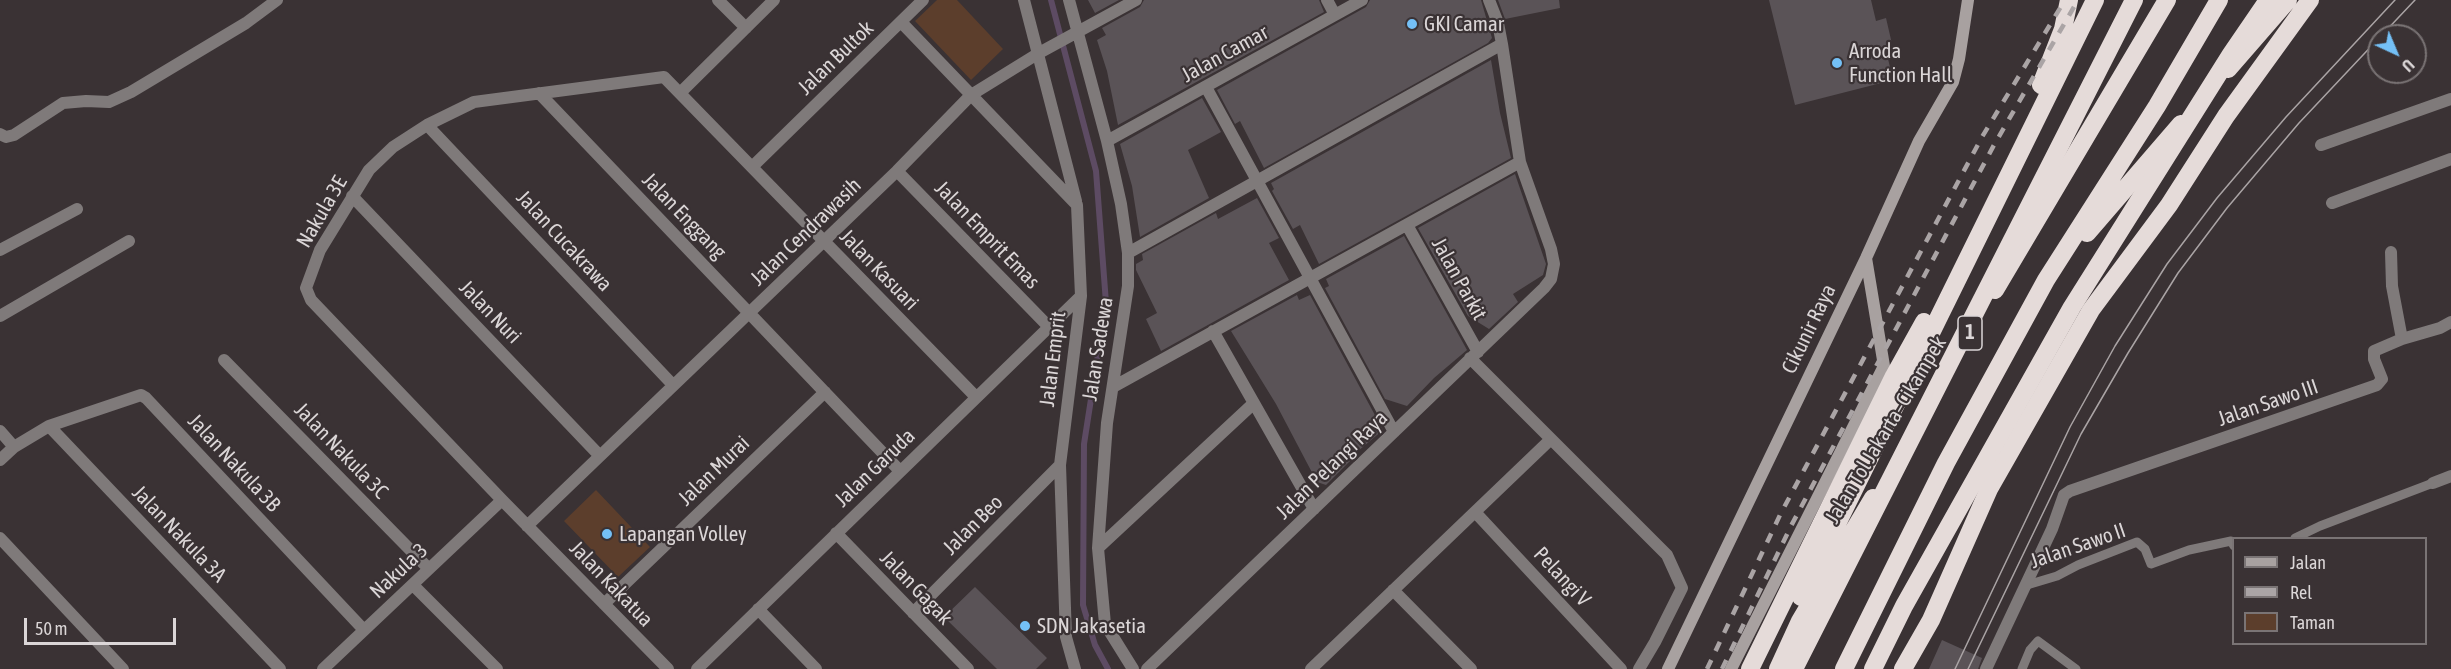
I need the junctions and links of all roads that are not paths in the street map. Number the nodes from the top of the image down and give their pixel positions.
1 (277, 0) edge
2 (718, 0) edge
3 (774, 0) edge
4 (924, 0) edge
5 (1024, 0) edge
6 (1069, 0) edge
7 (1136, 0) edge
8 (1327, 0) edge
9 (1362, 0) edge
10 (1489, 0) edge
11 (1968, 0) edge
12 (2069, 0) edge
13 (2095, 0) edge
14 (2134, 0) edge
15 (2167, 0) edge
16 (2219, 0) edge
17 (2268, 0) edge
18 (2288, 0) edge
19 (2310, 0) edge
20 (1335, 15) junction
21 (901, 22) junction
22 (746, 28) junction
23 (1072, 34) junction
24 (1502, 45) junction
25 (1044, 50) junction
26 (1206, 87) junction
27 (539, 93) junction
28 (680, 93) junction
29 (971, 95) junction
30 (2451, 99) edge
31 (427, 125) junction
32 (0, 134) edge
33 (1107, 141) junction
34 (2321, 146) dead end
35 (2451, 159) edge
36 (1520, 162) junction
37 (752, 167) junction
38 (897, 171) junction
39 (1258, 182) junction
40 (352, 196) junction
41 (2332, 203) dead end
42 (1077, 205) junction
43 (76, 209) dead end
44 (1407, 225) junction
45 (129, 240) dead end
46 (824, 241) junction
47 (0, 250) edge
48 (2391, 252) dead end
49 (1128, 253) junction
50 (1866, 258) junction
51 (1310, 277) junction
52 (2046, 280) junction
53 (1081, 296) junction
54 (749, 313) junction
55 (0, 316) edge
56 (2451, 322) edge
57 (1048, 327) junction
58 (1213, 331) junction
59 (2402, 339) junction
60 (1474, 355) junction
61 (225, 360) dead end
62 (673, 385) junction
63 (1113, 387) junction
64 (825, 392) junction
65 (976, 397) junction
66 (1254, 403) junction
67 (48, 426) junction
68 (0, 431) edge
69 (1394, 432) junction
70 (1551, 439) junction
71 (14, 447) junction
72 (600, 456) junction
73 (0, 460) edge
74 (1060, 465) junction
75 (900, 471) junction
76 (2451, 476) edge
77 (2433, 483) joint
78 (502, 500) junction
79 (1314, 508) junction
80 (1475, 512) junction
81 (527, 526) junction
82 (836, 533) junction
83 (2297, 537) edge
84 (0, 538) edge
85 (2232, 543) edge
86 (1098, 548) junction
87 (429, 569) junction
88 (412, 585) junction
89 (2026, 585) junction
90 (1393, 590) junction
91 (604, 604) junction
92 (758, 609) junction
93 (913, 613) junction
94 (364, 630) junction
95 (493, 668) edge
96 (1469, 668) edge
97 (123, 669) edge
98 (280, 669) edge
99 (323, 669) edge
100 (668, 669) edge
101 (697, 669) edge
102 (816, 669) edge
103 (968, 669) edge
104 (1076, 669) edge
105 (1133, 669) edge
106 (1147, 669) edge
107 (1311, 669) edge
108 (1621, 669) edge
109 (1639, 669) edge
110 (1668, 669) edge
111 (1731, 669) edge
112 (1750, 669) edge
113 (1766, 669) edge
114 (1778, 669) edge
115 (1794, 669) edge
116 (1844, 669) edge
117 (1874, 669) edge
118 (1903, 669) edge
119 (1986, 669) edge
120 (2022, 669) edge
121 (2076, 669) edge

1 - 32 street
2 - 22 street
3 - 22 street
4 - 21 street
5 - 25 street, Jalan Emprit
6 - 23 street, Jalan Sadewa
7 - 23 street, Jalan Cendrawasih
8 - 20 street
9 - 20 street, Jalan Camar
10 - 24 street
11 - 50 street, Cikunir Raya
12 - 112 highway
13 - 113 highway
14 - 115 highway, bridge
15 - 114 highway, Jalan Tol Jakarta–Cikampek / 1
16 - 52 highway, 1
17 - 117 highway, bridge
18 - 52 highway
19 - 118 highway
20 - 26 street, Jalan Camar
21 - 29 street, Jalan Bultok
21 - 37 street, Jalan Bultok
22 - 28 street
23 - 25 street, Jalan Cendrawasih
23 - 33 street, Jalan Sadewa
24 - 36 street
24 - 39 street
25 - 29 street, Jalan Cendrawasih
25 - 42 street, Jalan Emprit
26 - 33 street, Jalan Camar
26 - 39 street
27 - 28 street, Nakula 3E
27 - 31 street, Nakula 3E
27 - 54 street, Jalan Enggang
28 - 37 street, Jalan Kasuari
29 - 38 street, Jalan Cendrawasih
29 - 42 street
30 - 34 street
31 - 40 street, Nakula 3E
31 - 62 street, Jalan Cucakrawa
33 - 49 street, Jalan Sadewa
35 - 41 street
36 - 44 street
36 - 60 street, Jalan Pelangi Raya
37 - 46 street, Jalan Kasuari
38 - 46 street, Jalan Cendrawasih
38 - 57 street, Jalan Emprit Emas
39 - 49 street
39 - 51 street
40 - 72 street, Jalan Nuri
40 - 78 street, Nakula 3E
42 - 53 street, Jalan Emprit
43 - 47 street
44 - 51 street
44 - 60 street, Jalan Parkit
45 - 55 street
46 - 54 street, Jalan Cendrawasih
46 - 65 street, Jalan Kasuari
48 - 59 street
49 - 63 street, Jalan Sadewa
50 - 110 street, Cikunir Raya
50 - 111 street
51 - 58 street
51 - 69 street
52 - 116 highway, 1
53 - 57 street, Jalan Garuda
53 - 74 street, Jalan Emprit
54 - 62 street, Jalan Cendrawasih
54 - 64 street, Jalan Enggang
56 - 59 street, Jalan Sawo III
57 - 65 street, Jalan Garuda
58 - 63 street
58 - 66 street
59 - 89 street, Jalan Sawo III
60 - 69 street, Jalan Pelangi Raya
60 - 70 street, Jalan Parkit
61 - 87 street, Jalan Nakula 3C
62 - 72 street, Jalan Cendrawasih
63 - 86 street, Jalan Sadewa
64 - 75 street, Jalan Enggang
64 - 91 street, Jalan Murai
65 - 75 street, Jalan Garuda
66 - 79 street
66 - 86 street
67 - 71 street, Jalan Nakula 3B
67 - 94 street, Jalan Nakula 3B
67 - 98 street, Jalan Nakula 3A
68 - 71 street
69 - 79 street, Jalan Pelangi Raya
70 - 80 street
70 - 109 street, Jalan Parkit
71 - 73 street, Jalan Nakula 3B
72 - 81 street, Jalan Cendrawasih
74 - 93 street, Jalan Beo
74 - 104 street, Jalan Emprit
75 - 82 street, Jalan Garuda
76 - 77 street
77 - 83 lane
78 - 81 street, Nakula 3E
78 - 87 street, Nakula 3
79 - 106 street, Jalan Pelangi Raya
80 - 90 street
80 - 108 street, Pelangi V
81 - 91 street, Jalan Kakatua
82 - 92 street, Jalan Garuda
82 - 93 street, Jalan Gagak
84 - 97 street
85 - 89 lane, Jalan Sawo II
86 - 105 street, Jalan Sadewa
87 - 88 street, Nakula 3
88 - 94 street, Nakula 3
88 - 95 street
89 - 119 street
90 - 96 street
90 - 107 street
91 - 100 street, Jalan Kakatua
92 - 101 street, Jalan Garuda
92 - 102 street
93 - 103 street, Jalan Gagak
94 - 99 street, Nakula 3
120 - 121 lane

